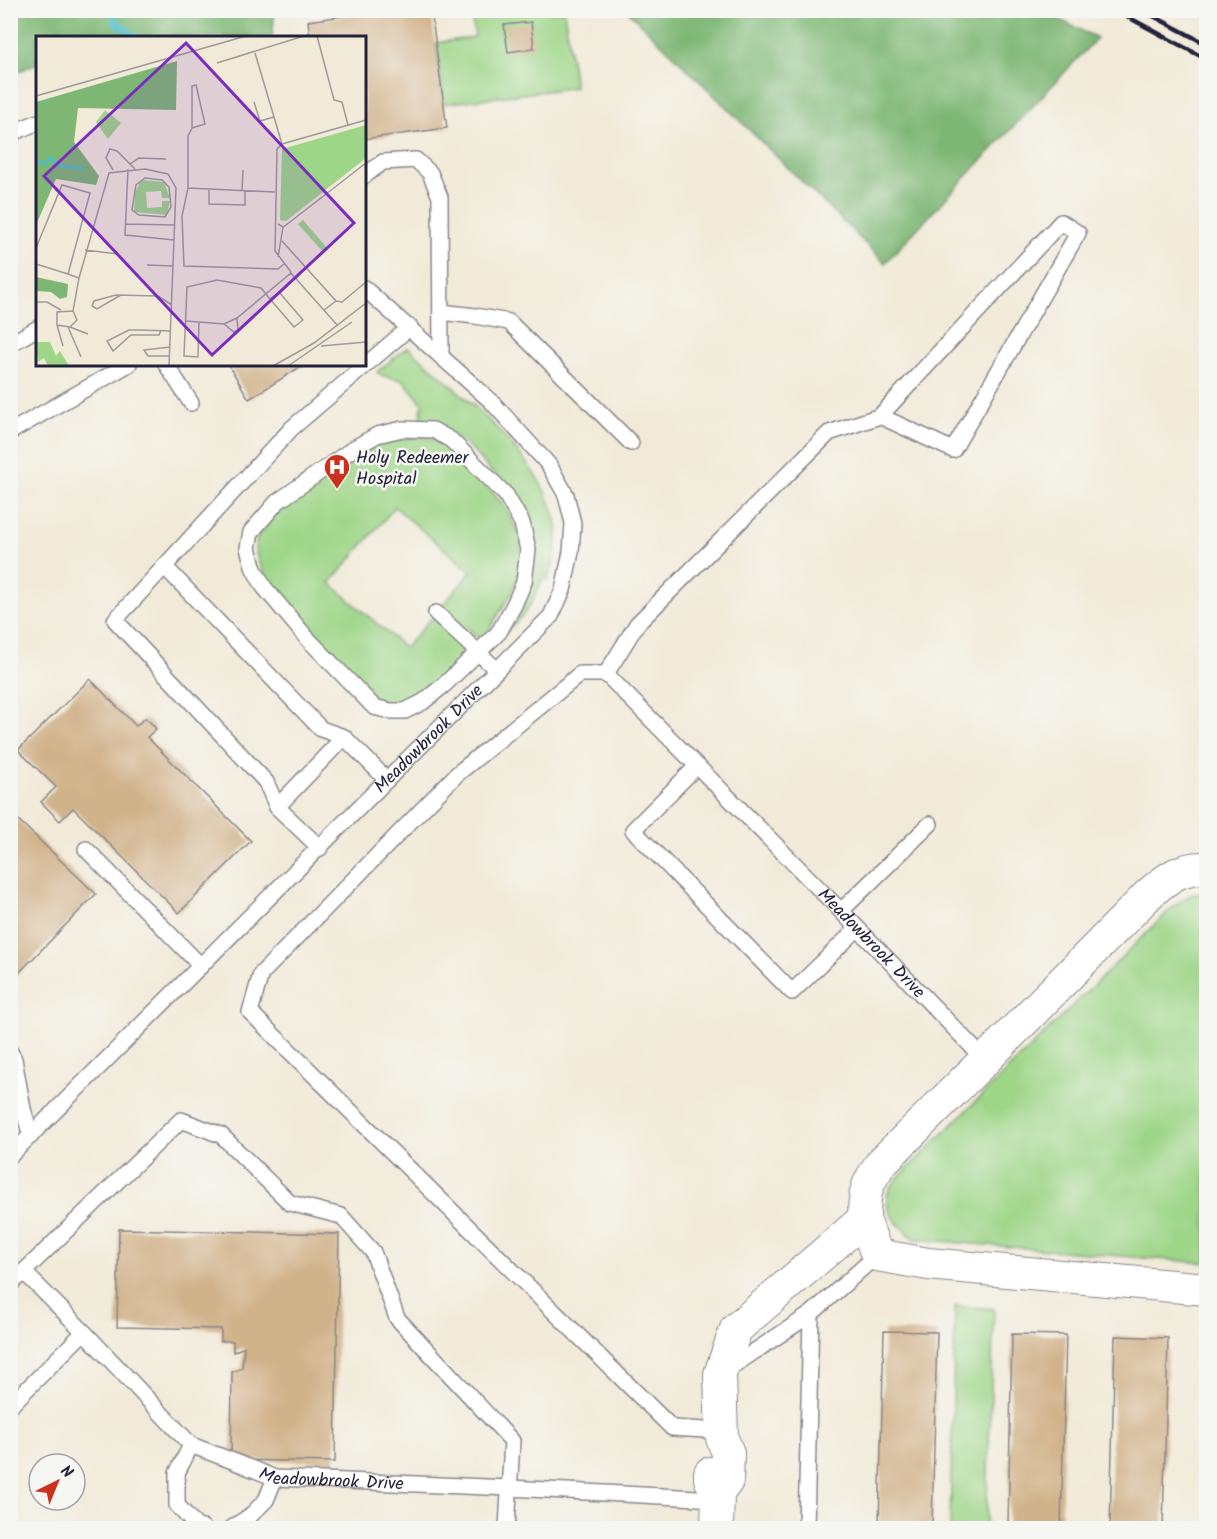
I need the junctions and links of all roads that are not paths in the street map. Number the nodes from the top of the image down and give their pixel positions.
1 (36, 123) edge
2 (10, 134) edge
3 (366, 175) edge
4 (366, 290) edge
5 (441, 312) junction
6 (410, 327) junction
7 (36, 329) edge
8 (10, 344) edge
9 (441, 356) junction
10 (366, 365) edge
11 (126, 366) edge
12 (167, 366) edge
13 (364, 366) edge
14 (191, 403) dead end
15 (880, 416) junction
16 (10, 432) edge
17 (631, 443) dead end
18 (165, 567) junction
19 (436, 613) dead end
20 (478, 652) junction
21 (497, 670) junction
22 (606, 674) junction
23 (344, 737) junction
24 (697, 766) junction
25 (387, 780) junction
26 (277, 807) junction
27 (930, 824) dead end
28 (320, 848) junction
29 (86, 849) dead end
30 (1206, 868) edge
31 (841, 911) junction
32 (857, 929) junction
33 (201, 966) junction
34 (10, 1052) edge
35 (985, 1060) junction
36 (31, 1136) junction
37 (10, 1156) edge
38 (864, 1219) junction
39 (877, 1255) junction
40 (24, 1272) junction
41 (10, 1285) edge
42 (1206, 1289) edge
43 (811, 1314) junction
44 (84, 1332) junction
45 (720, 1374) junction
46 (10, 1406) edge
47 (722, 1434) junction
48 (191, 1446) junction
49 (275, 1478) junction
50 (510, 1488) junction
51 (717, 1507) edge
52 (202, 1528) edge
53 (232, 1528) edge
54 (507, 1528) edge
55 (806, 1528) edge

1 - 2 lane
3 - 5 lane
4 - 6 lane, Meadowbrook Drive
5 - 9 lane
5 - 17 lane
6 - 9 lane, Meadowbrook Drive
6 - 10 lane
7 - 8 lane
9 - 21 lane, Meadowbrook Drive
11 - 16 lane
12 - 14 lane
13 - 18 lane
15 - 15 lane
15 - 22 lane
18 - 23 lane
18 - 26 lane
19 - 20 lane
20 - 20 lane
20 - 21 lane
21 - 25 lane, Meadowbrook Drive
22 - 24 lane, Meadowbrook Drive
22 - 47 lane
23 - 25 lane
23 - 26 lane
24 - 31 lane, Meadowbrook Drive
24 - 32 lane
25 - 28 lane, Meadowbrook Drive
26 - 28 lane
27 - 31 lane
28 - 33 lane, Meadowbrook Drive
29 - 33 lane
30 - 35 street
31 - 32 lane, Meadowbrook Drive
32 - 35 lane, Meadowbrook Drive
33 - 36 lane, Meadowbrook Drive
34 - 36 lane
35 - 38 street
36 - 37 lane, Meadowbrook Drive
38 - 39 street
38 - 45 street, Meadowbrook Drive
39 - 42 street
39 - 43 lane
40 - 41 lane
40 - 44 lane, Meadowbrook Drive
40 - 50 lane
43 - 45 lane
43 - 55 lane
44 - 46 lane
44 - 48 lane, Meadowbrook Drive
45 - 47 street, Meadowbrook Drive
47 - 51 street, Meadowbrook Drive
48 - 49 lane, Meadowbrook Drive
48 - 52 lane
49 - 50 lane, Meadowbrook Drive
49 - 53 lane
50 - 51 lane, Meadowbrook Drive
50 - 54 lane

